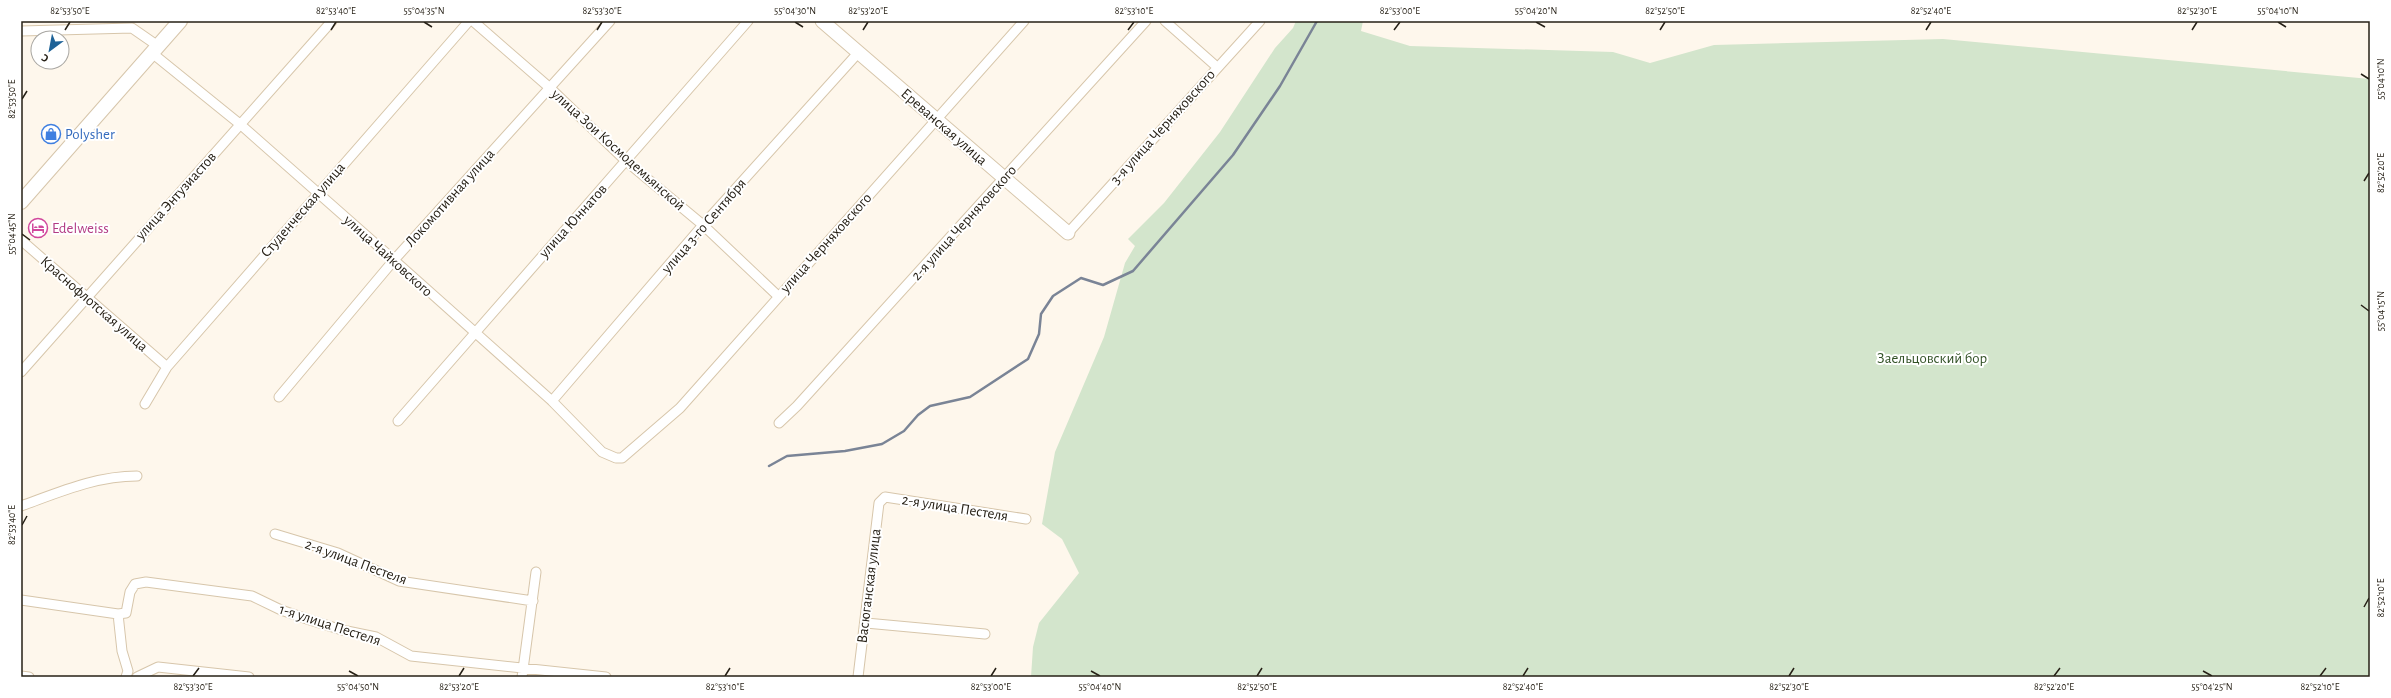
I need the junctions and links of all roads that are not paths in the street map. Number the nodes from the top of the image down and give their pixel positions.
1 (180, 21) edge
2 (332, 21) edge
3 (469, 21) edge
4 (473, 21) edge
5 (610, 21) edge
6 (748, 21) edge
7 (822, 21) edge
8 (1024, 21) edge
9 (1146, 21) edge
10 (1165, 21) edge
11 (1260, 21) edge
12 (21, 31) edge
13 (155, 49) junction
14 (858, 53) junction
15 (1217, 67) junction
16 (550, 88) junction
17 (936, 119) junction
18 (241, 125) junction
19 (626, 161) junction
20 (1004, 179) junction
21 (317, 193) junction
22 (21, 202) edge
23 (703, 225) junction
24 (1068, 233) joint
25 (21, 240) edge
26 (394, 260) junction
27 (87, 296) junction
28 (778, 296) junction
29 (474, 332) junction
30 (167, 368) junction
31 (21, 372) edge
32 (279, 396) dead end
33 (552, 401) junction
34 (145, 404) dead end
35 (398, 421) dead end
36 (779, 423) dead end
37 (622, 458) joint
38 (137, 476) dead end
39 (885, 497) joint
40 (21, 506) edge
41 (1026, 519) dead end
42 (275, 534) dead end
43 (536, 572) dead end
44 (21, 600) edge
45 (532, 601) junction
46 (118, 614) junction
47 (866, 623) junction
48 (985, 634) dead end
49 (524, 667) junction
50 (21, 676) edge
51 (29, 677) edge
52 (126, 677) edge
53 (138, 677) edge
54 (249, 677) edge
55 (522, 677) edge
56 (606, 677) edge
57 (858, 677) edge

1 - 13 main road
2 - 18 street, улица Энтузиастов
3 - 21 street, Студенческая улица
4 - 16 street, улица Зои Космодемьянской
5 - 16 street, Локомотивная улица
6 - 19 street, улица Юннатов
7 - 14 street, Ереванская улица
8 - 17 street, улица Черняховского
9 - 20 street, 2-я улица Черняховского
10 - 15 street
11 - 15 street, 3-я улица Черняховского
12 - 13 street, улица Чайковского
13 - 18 street, улица Чайковского
13 - 22 main road
14 - 17 street, Ереванская улица
14 - 23 street, улица 3-го Сентября
15 - 24 street, 3-я улица Черняховского
16 - 19 street, улица Зои Космодемьянской
16 - 26 street, Локомотивная улица
17 - 20 street, Ереванская улица
17 - 28 street, улица Черняховского
18 - 21 street, улица Чайковского
18 - 27 street, улица Энтузиастов
19 - 23 street, улица Зои Космодемьянской
19 - 29 street, улица Юннатов
20 - 24 street, Ереванская улица
20 - 36 street, 2-я улица Черняховского
21 - 26 street, улица Чайковского
21 - 30 street, Студенческая улица
23 - 28 street, улица Зои Космодемьянской
23 - 33 street, улица 3-го Сентября
25 - 27 street, Краснофлотская улица
26 - 29 street, улица Чайковского
26 - 32 street, Локомотивная улица
27 - 30 street, Краснофлотская улица
27 - 31 street, улица Энтузиастов
28 - 37 street, улица Черняховского
29 - 33 street, улица Чайковского
29 - 35 street, улица Юннатов
30 - 34 street, Студенческая улица
33 - 37 street, улица Чайковского
38 - 40 street
39 - 41 street, 2-я улица Пестеля
39 - 47 street, Васюганская улица
42 - 45 street, 2-я улица Пестеля
43 - 45 street
44 - 46 street
45 - 49 street
46 - 49 street, 1-я улица Пестеля
46 - 52 street
47 - 48 street
47 - 57 street, Васюганская улица
49 - 55 street
49 - 56 street, 1-я улица Пестеля
50 - 51 street
53 - 54 street

